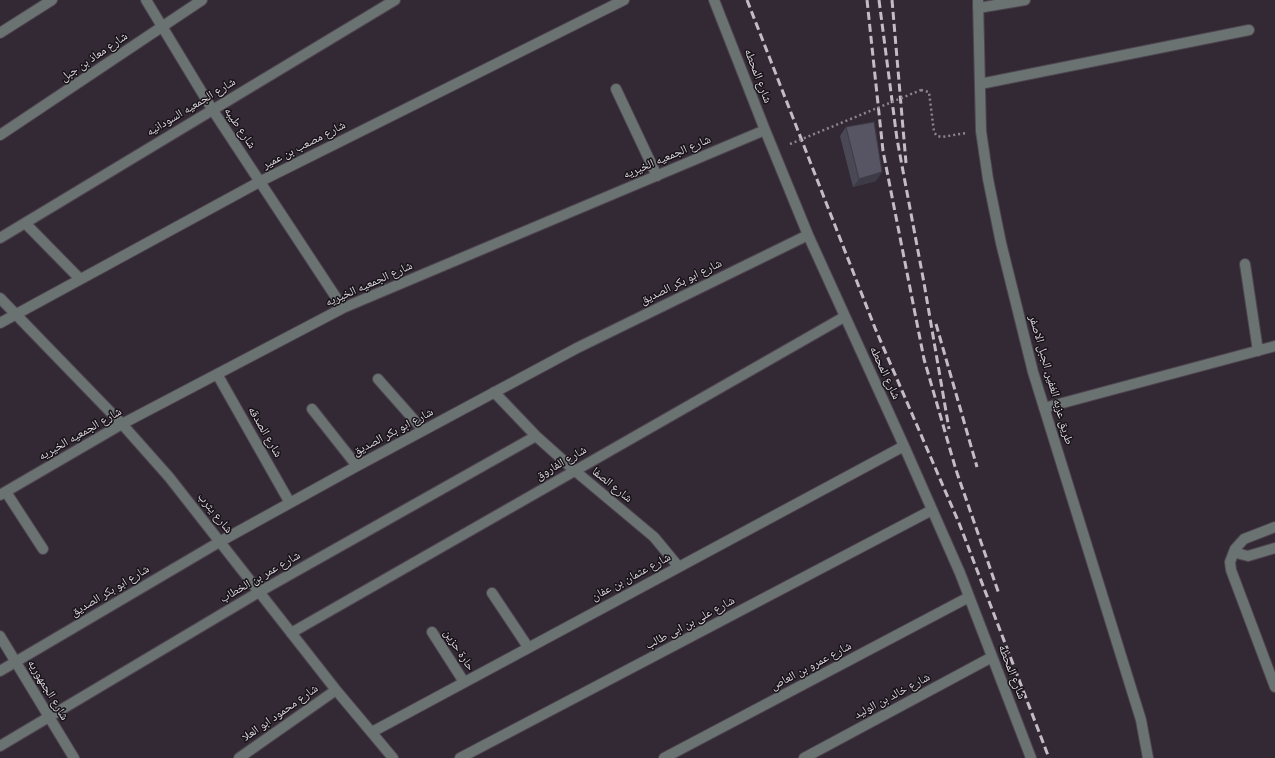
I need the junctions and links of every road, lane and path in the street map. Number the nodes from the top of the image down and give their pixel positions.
1 (52, 0) edge
2 (146, 0) edge
3 (202, 0) edge
4 (395, 0) edge
5 (624, 0) edge
6 (714, 0) edge
7 (1025, 0) edge
8 (978, 4) edge
9 (162, 28) junction
10 (1249, 30) dead end
11 (0, 33) edge
12 (980, 84) junction
13 (616, 89) dead end
14 (212, 110) junction
15 (765, 130) junction
16 (981, 131) junction
17 (0, 135) edge
18 (790, 144) dead end
19 (658, 176) junction
20 (261, 181) junction
21 (25, 223) junction
22 (808, 235) junction
23 (0, 238) edge
24 (1245, 264) dead end
25 (80, 280) junction
26 (0, 298) edge
27 (343, 308) junction
28 (16, 315) junction
29 (844, 317) junction
30 (0, 324) edge
31 (1275, 346) edge
32 (1258, 350) junction
33 (217, 374) junction
34 (378, 378) dead end
35 (494, 392) junction
36 (1044, 408) junction
37 (312, 409) dead end
38 (122, 424) junction
39 (423, 430) junction
40 (536, 436) junction
41 (904, 446) junction
42 (356, 466) junction
43 (574, 470) junction
44 (3, 494) edge
45 (290, 503) junction
46 (932, 510) junction
47 (1275, 527) edge
48 (221, 541) junction
49 (1275, 548) edge
50 (43, 549) dead end
51 (1235, 549) junction
52 (678, 566) junction
53 (259, 592) junction
54 (492, 593) dead end
55 (970, 597) junction
56 (432, 632) dead end
57 (291, 633) junction
58 (0, 636) edge
59 (528, 647) junction
60 (992, 657) junction
61 (16, 662) junction
62 (0, 671) edge
63 (464, 682) junction
64 (1275, 687) edge
65 (336, 690) junction
66 (50, 718) junction
67 (372, 732) junction
68 (0, 746) edge
69 (74, 758) edge
70 (239, 758) edge
71 (393, 758) edge
72 (460, 758) edge
73 (664, 758) edge
74 (804, 758) edge
75 (1031, 758) edge
76 (1148, 758) edge

1 - 11 street
2 - 9 street, شارع طيبه
3 - 9 street, شارع معاذ بن جبل
4 - 14 street, شارع الجمعيه السودانيه
5 - 20 street, شارع مصعب بن عمير
6 - 15 street, شارع المحطه
7 - 8 street
8 - 12 street, طريق عزبه الغفير, الجبل الاصفر
9 - 14 street, شارع طيبه
9 - 17 street, شارع معاذ بن جبل
10 - 12 street
12 - 16 street, طريق عزبه الغفير, الجبل الاصفر
13 - 19 street
14 - 20 street, شارع طيبه
14 - 21 street, شارع الجمعيه السودانيه
15 - 19 street, شارع الجمعيه الخيريه
15 - 22 street, شارع المحطه
16 - 18 path, bridge
16 - 36 street, طريق عزبه الغفير, الجبل الاصفر
19 - 27 street, شارع الجمعيه الخيريه
20 - 25 street, شارع مصعب بن عمير
20 - 27 street, شارع طيبه
21 - 23 street, شارع الجمعيه السودانيه
21 - 25 street
22 - 29 street, شارع المحطه
22 - 35 street, شارع ابو بكر الصديق
24 - 32 street
25 - 28 street, شارع مصعب بن عمير
26 - 28 street, شارع يثرب
27 - 33 street, شارع الجمعيه الخيريه
28 - 30 street, شارع مصعب بن عمير
28 - 38 street, شارع يثرب
29 - 41 street, شارع المحطه
29 - 43 street, شارع الفاروق
31 - 32 street
32 - 36 street
33 - 38 street, شارع الجمعيه الخيريه
33 - 45 street, شارع الصدقه
34 - 39 street
35 - 39 street, شارع ابو بكر الصديق
35 - 40 street, شارع الصفا
36 - 76 street, طريق عزبه الغفير, الجبل الاصفر
37 - 42 street
38 - 44 street, شارع الجمعيه الخيريه
38 - 48 street, شارع يثرب
39 - 42 street, شارع ابو بكر الصديق
40 - 43 street, شارع الصفا
40 - 53 street, شارع عمر بن الخطاب
41 - 46 street, شارع المحطه
41 - 52 street, شارع عثمان بن عفان
42 - 45 street, شارع ابو بكر الصديق
43 - 52 street, شارع الصفا
43 - 57 street, شارع الفاروق
44 - 50 street
45 - 48 street, شارع ابو بكر الصديق
46 - 55 street, شارع المحطه
46 - 72 street, شارع على بن ابى طالب
47 - 51 street
48 - 53 street, شارع يثرب
48 - 61 street, شارع ابو بكر الصديق
49 - 51 street
51 - 64 street
52 - 59 street, شارع عثمان بن عفان
53 - 57 street, شارع يثرب
53 - 66 street, شارع عمر بن الخطاب
54 - 59 street
55 - 60 street, شارع المحطه
55 - 73 street, شارع عمرو بن العاص
56 - 63 street, حارة حزين
57 - 65 street, شارع يثرب
58 - 61 street, شارع الجمهوريه
59 - 63 street, شارع عثمان بن عفان
60 - 74 street, شارع خالد بن الوليد
60 - 75 street, شارع المحطه
61 - 62 street, شارع ابو بكر الصديق
61 - 66 street, شارع الجمهوريه
63 - 67 street, شارع عثمان بن عفان
65 - 67 street, شارع يثرب
65 - 70 street, شارع محمود ابو العلا
66 - 68 street, شارع عمر بن الخطاب
66 - 69 street, شارع الجمهوريه
67 - 71 street, شارع يثرب

